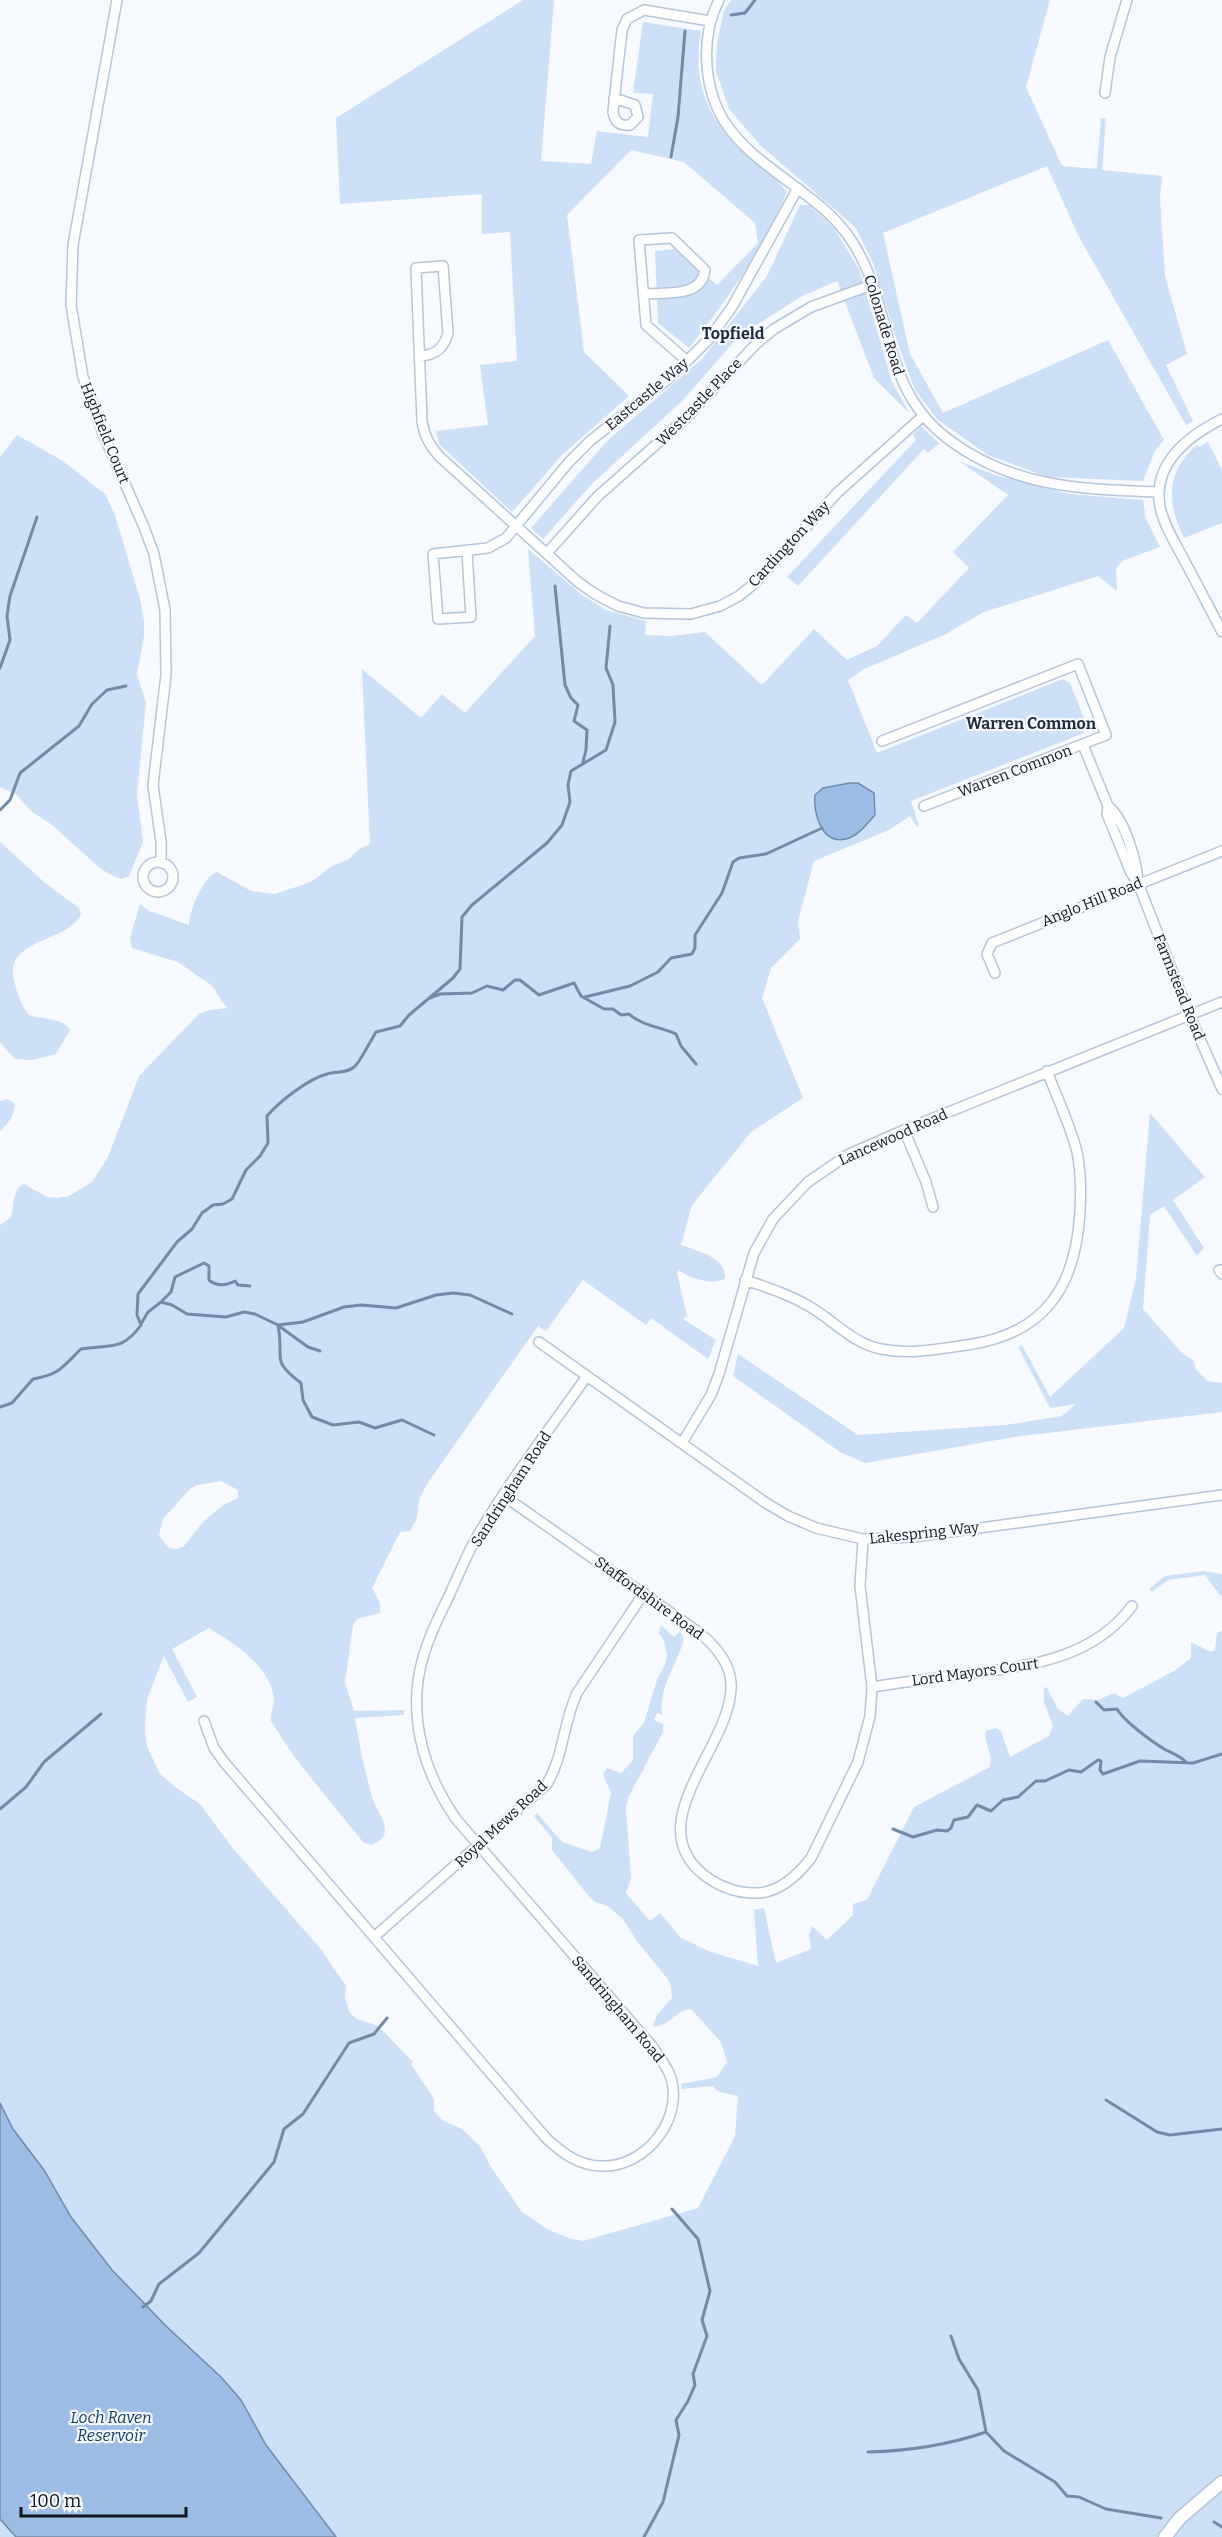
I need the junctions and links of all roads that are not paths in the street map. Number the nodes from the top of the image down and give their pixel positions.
1 (117, 0) edge
2 (719, 0) edge
3 (1127, 0) edge
4 (710, 21) junction
5 (1105, 93) dead end
6 (614, 98) dead end
7 (798, 188) junction
8 (873, 284) junction
9 (644, 294) junction
10 (420, 356) junction
11 (687, 361) junction
12 (923, 416) junction
13 (1222, 419) edge
14 (1159, 492) junction
15 (516, 526) junction
16 (467, 552) junction
17 (547, 553) junction
18 (1222, 632) edge
19 (882, 741) dead end
20 (1083, 745) junction
21 (924, 806) dead end
22 (1222, 851) edge
23 (161, 863) dead end
24 (1138, 883) junction
25 (994, 973) dead end
26 (1222, 1002) edge
27 (1189, 1014) junction
28 (1047, 1071) junction
29 (1222, 1089) edge
30 (904, 1130) junction
31 (933, 1207) dead end
32 (745, 1280) junction
33 (539, 1342) dead end
34 (587, 1376) junction
35 (682, 1443) junction
36 (1222, 1495) edge
37 (504, 1496) junction
38 (864, 1539) junction
39 (644, 1593) junction
40 (1132, 1606) dead end
41 (872, 1687) junction
42 (204, 1721) dead end
43 (479, 1846) junction
44 (374, 1937) junction
45 (1222, 2482) edge
46 (1165, 2537) edge

1 - 23 street, Highfield Court
2 - 4 street, Colonade Road
3 - 5 street
4 - 6 street
4 - 7 street, Colonade Road
7 - 8 street, Colonade Road
7 - 11 street, Eastcastle Way
8 - 12 street, Colonade Road
8 - 17 street, Westcastle Place
9 - 9 street
9 - 11 street
10 - 10 street, Cardington Way
10 - 15 street, Cardington Way
11 - 15 street, Eastcastle Way
12 - 14 street, Colonade Road
12 - 17 street, Cardington Way
13 - 14 street
14 - 18 street
15 - 16 street, Eastcastle Way
15 - 17 street, Cardington Way
16 - 16 street, Eastcastle Way
19 - 20 street, Warren Common
20 - 21 street, Warren Common
20 - 24 street, Farmstead Road
22 - 24 street, Anglo Hill Road
24 - 25 street, Anglo Hill Road
24 - 27 street, Farmstead Road
26 - 27 street, Lancewood Road
27 - 28 street, Lancewood Road
27 - 29 street, Farmstead Road
28 - 30 street, Lancewood Road
28 - 32 street
30 - 31 street
30 - 32 street, Lancewood Road
32 - 35 street, Lancewood Road
33 - 34 street, Lakespring Way
34 - 35 street, Lakespring Way
34 - 37 street, Sandringham Road
35 - 38 street, Lakespring Way
36 - 38 street, Lakespring Way
37 - 39 street, Staffordshire Road
37 - 43 street, Sandringham Road
38 - 41 street, Staffordshire Road
39 - 41 street, Staffordshire Road
39 - 43 street, Royal Mews Road
40 - 41 street, Lord Mayors Court
42 - 44 street, Sandringham Road
43 - 44 street, Royal Mews Road
43 - 44 street, Sandringham Road
45 - 46 street

